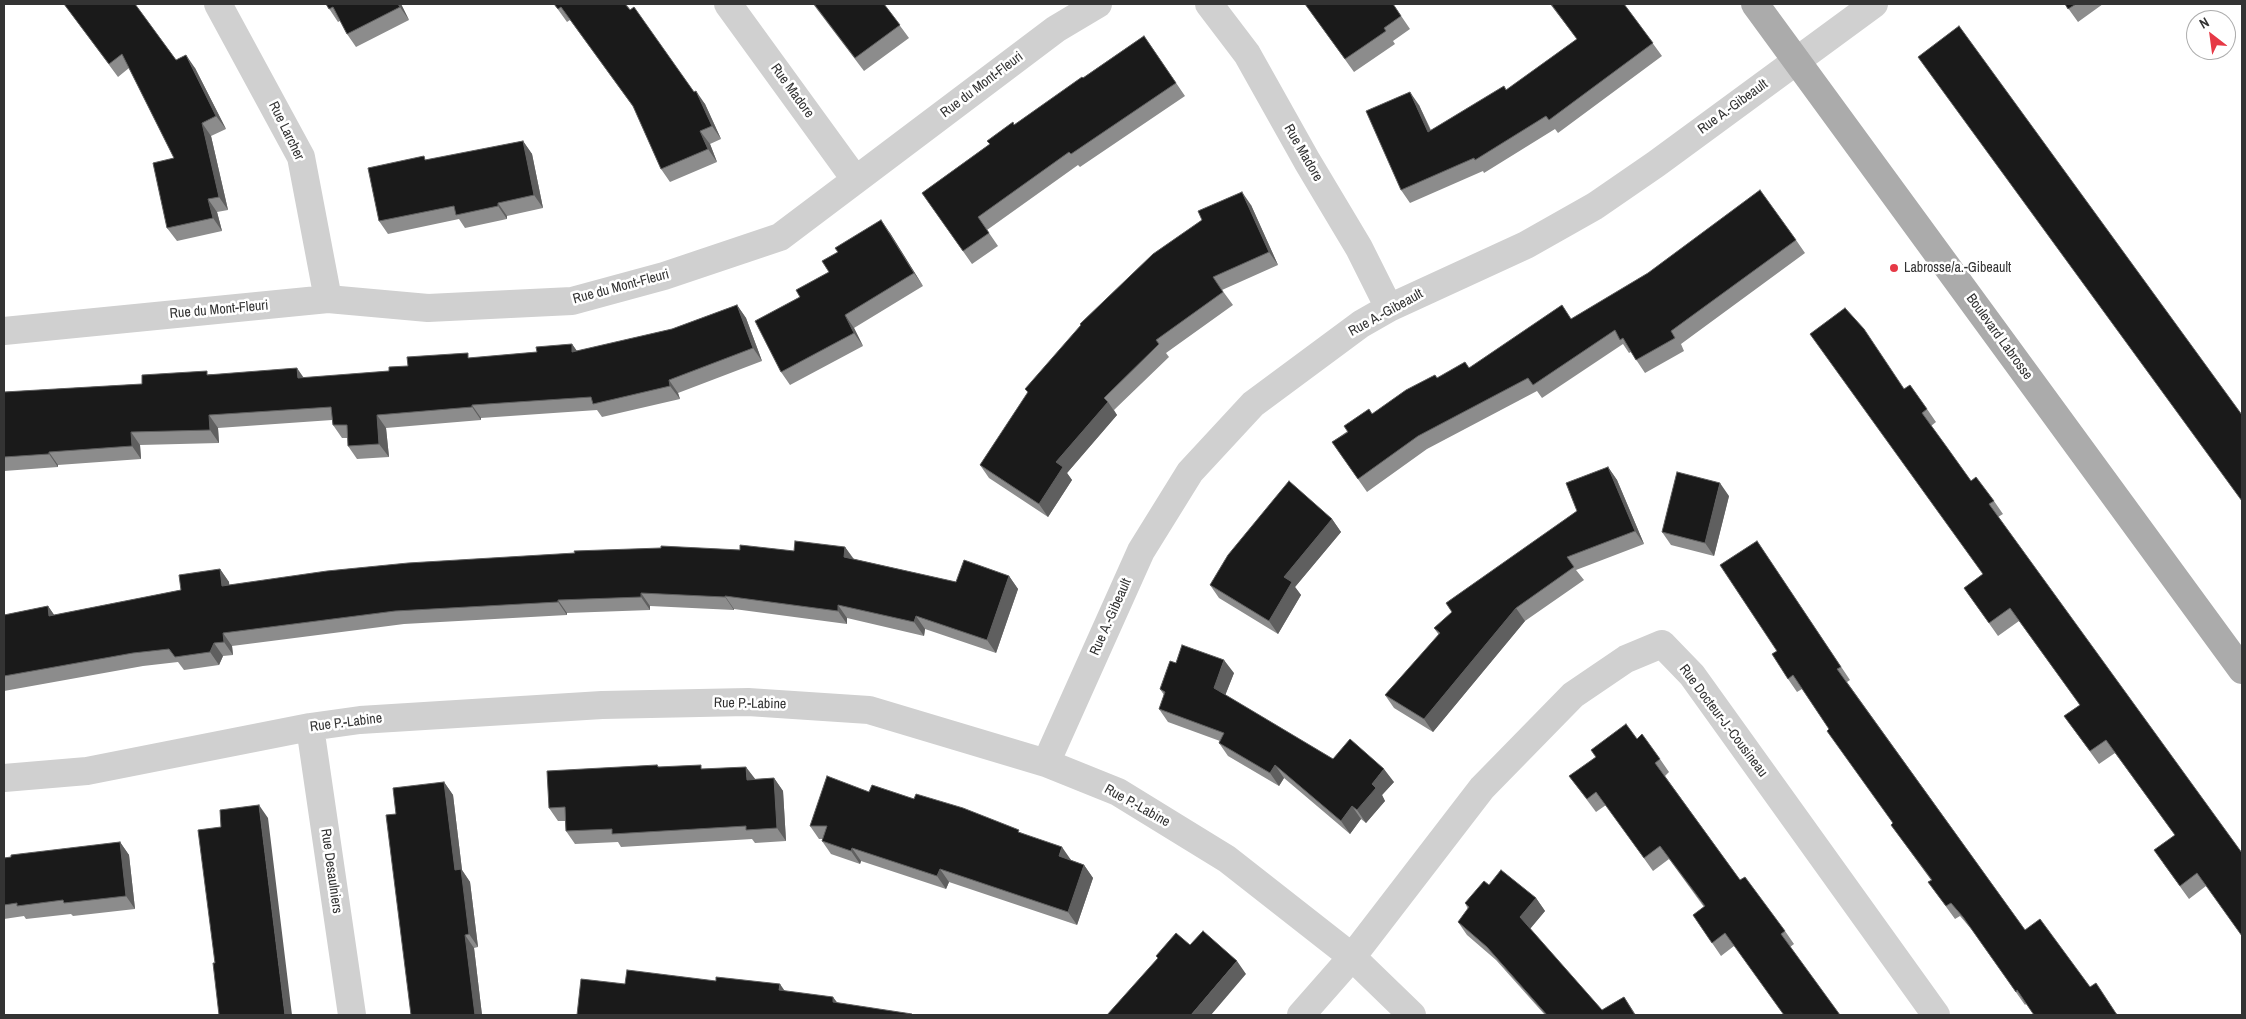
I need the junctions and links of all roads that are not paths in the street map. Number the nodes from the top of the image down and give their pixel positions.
1 (218, 4) edge
2 (728, 4) edge
3 (1098, 4) edge
4 (1210, 4) edge
5 (1755, 4) edge
6 (1874, 4) edge
7 (1797, 61) junction
8 (856, 179) junction
9 (328, 299) junction
10 (1389, 308) junction
11 (4, 331) edge
12 (2242, 670) edge
13 (310, 727) junction
14 (1046, 763) junction
15 (4, 778) edge
16 (1352, 957) junction
17 (352, 1015) edge
18 (1300, 1015) edge
19 (1412, 1015) edge
20 (1936, 1015) edge

1 - 9 street, Rue Larcher
2 - 8 street, Rue Madore
3 - 8 street, Rue du Mont-Fleuri
4 - 10 street, Rue Madore
5 - 7 main road, Boulevard Labrosse
6 - 7 street, Rue A.-Gibeault
7 - 10 street, Rue A.-Gibeault
7 - 12 main road, Boulevard Labrosse
8 - 9 street, Rue du Mont-Fleuri
9 - 11 street, Rue du Mont-Fleuri
10 - 14 street, Rue A.-Gibeault
13 - 14 street, Rue P.-Labine
13 - 15 street, Rue P.-Labine
13 - 17 street, Rue Desaulniers
14 - 16 street, Rue P.-Labine
16 - 18 street
16 - 19 street, Rue P.-Labine
16 - 20 street, Rue Docteur-J.-Cousineau

